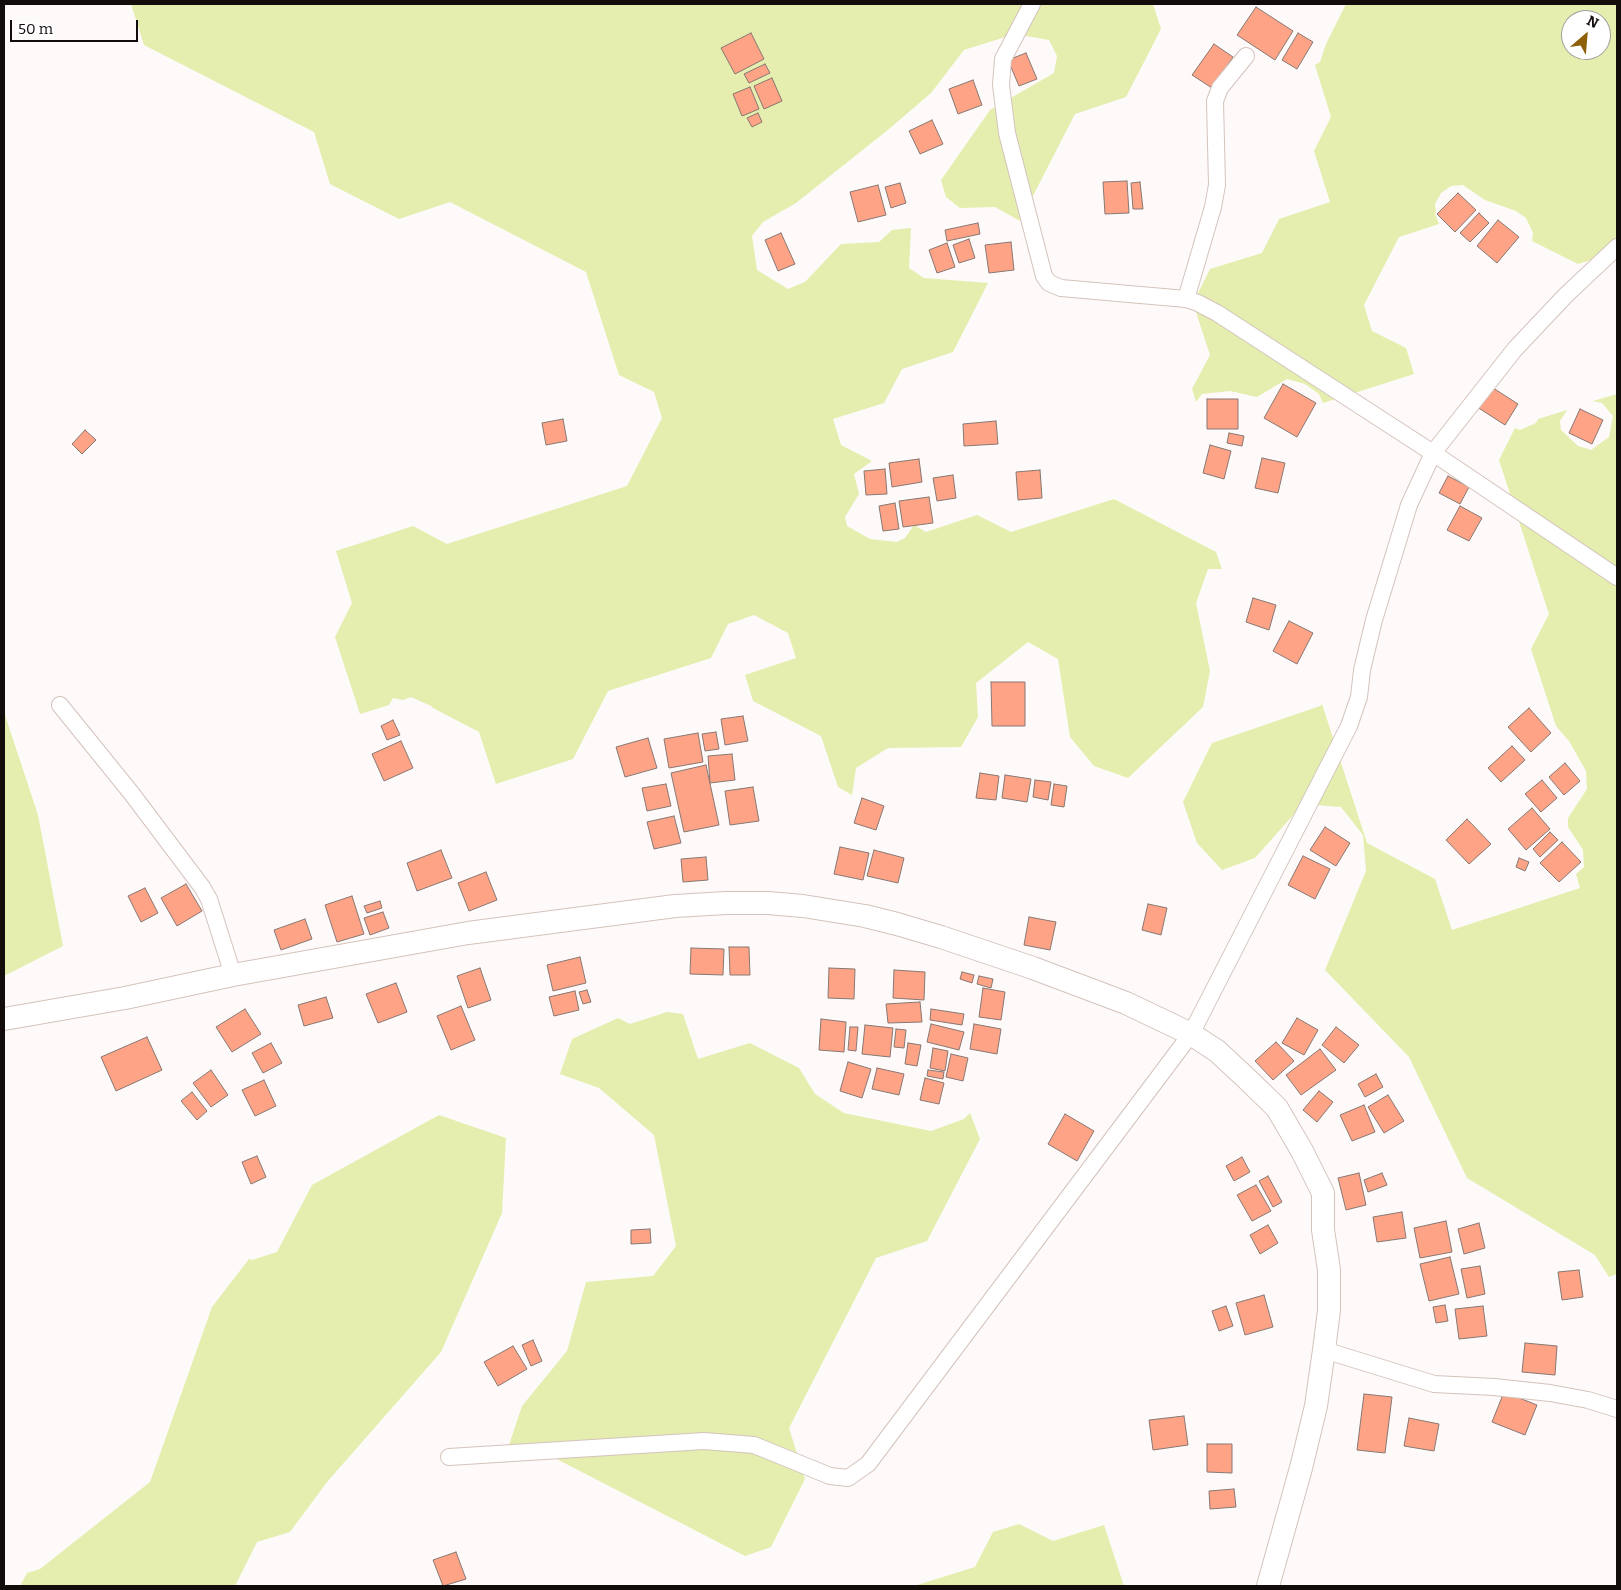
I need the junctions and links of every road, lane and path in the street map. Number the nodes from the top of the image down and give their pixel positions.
1 (1032, 4) edge
2 (1246, 56) dead end
3 (1617, 247) edge
4 (1186, 299) junction
5 (1433, 453) junction
6 (1617, 577) edge
7 (60, 705) dead end
8 (233, 975) junction
9 (4, 1019) edge
10 (1191, 1034) junction
11 (1324, 1350) junction
12 (1617, 1409) edge
13 (449, 1456) dead end
14 (1268, 1586) edge

1 - 4 street
2 - 4 street
3 - 5 street
4 - 5 street
5 - 6 street
5 - 10 street
7 - 8 street
8 - 9 main road
8 - 10 main road
10 - 11 main road
10 - 13 street
11 - 12 street
11 - 14 main road

